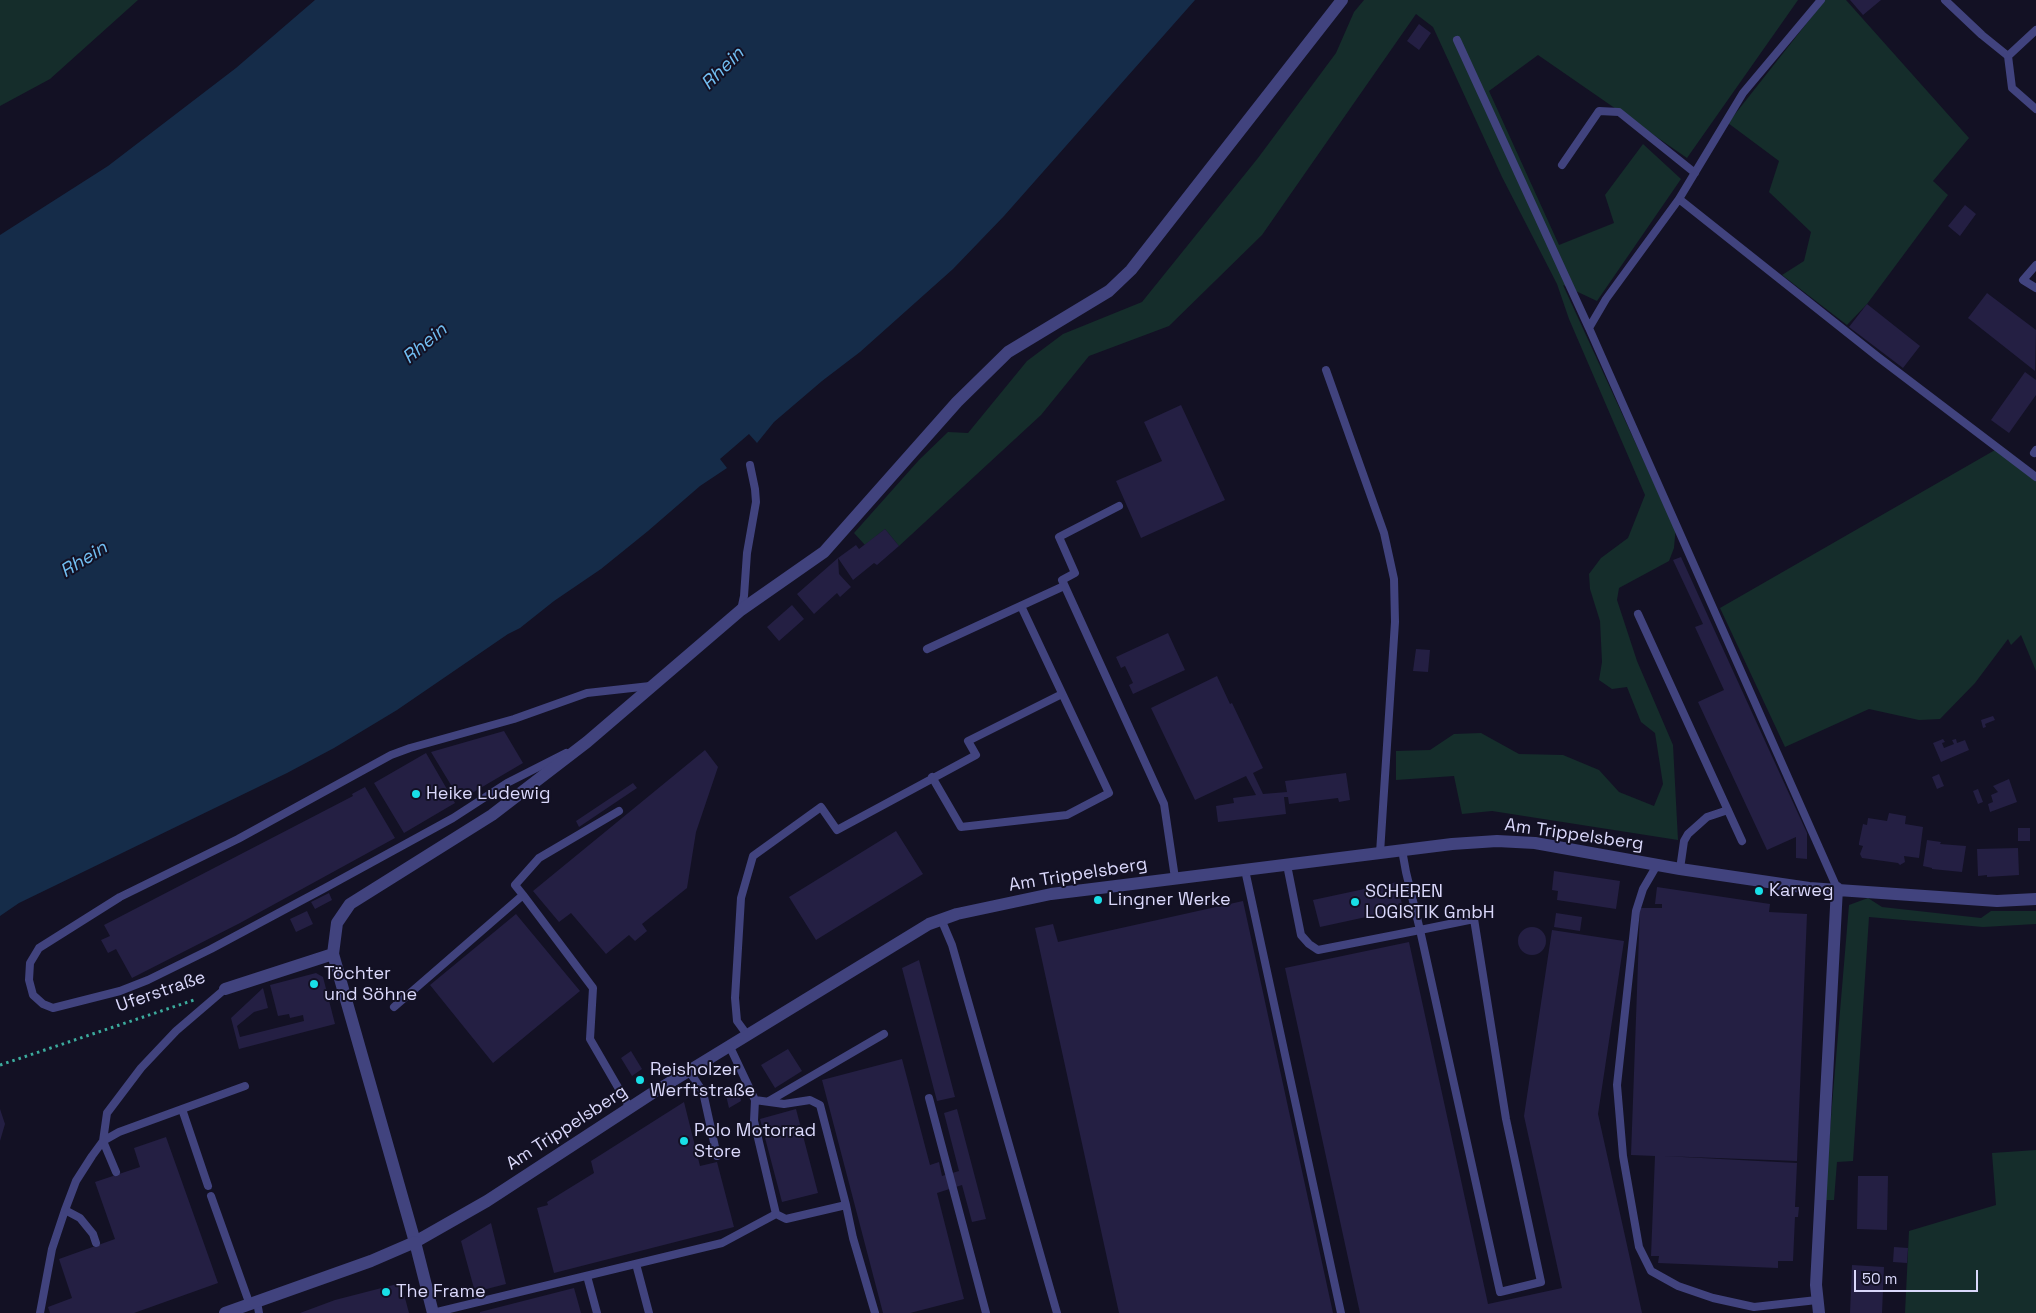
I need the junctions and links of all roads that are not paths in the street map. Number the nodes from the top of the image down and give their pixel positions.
1 (1342, 0) edge
2 (1822, 0) edge
3 (1945, 0) edge
4 (2036, 30) edge
5 (1458, 40) dead end
6 (2008, 56) junction
7 (2036, 109) edge
8 (1562, 165) dead end
9 (1695, 173) junction
10 (1679, 199) junction
11 (2036, 265) edge
12 (2036, 288) edge
13 (1588, 328) junction
14 (1326, 370) dead end
15 (750, 465) dead end
16 (2036, 476) edge
17 (1119, 506) dead end
18 (1064, 586) junction
19 (1021, 606) junction
20 (741, 610) junction
21 (1638, 614) dead end
22 (928, 649) dead end
23 (650, 686) junction
24 (1062, 694) junction
25 (587, 742) junction
26 (932, 778) junction
27 (1728, 810) junction
28 (619, 811) dead end
29 (1742, 841) dead end
30 (1402, 850) junction
31 (1380, 853) junction
32 (1287, 865) junction
33 (1657, 865) junction
34 (1680, 869) junction
35 (1245, 870) junction
36 (1175, 878) junction
37 (1837, 888) junction
38 (523, 895) junction
39 (2036, 899) edge
40 (941, 919) junction
41 (1420, 930) junction
42 (333, 954) junction
43 (225, 989) joint
44 (394, 1007) dead end
45 (884, 1034) dead end
46 (748, 1036) junction
47 (730, 1047) junction
48 (690, 1071) junction
49 (245, 1086) dead end
50 (929, 1098) dead end
51 (755, 1100) junction
52 (769, 1101) junction
53 (630, 1108) junction
54 (182, 1109) junction
55 (103, 1141) junction
56 (716, 1156) dead end
57 (116, 1172) dead end
58 (208, 1186) dead end
59 (211, 1196) dead end
60 (846, 1205) junction
61 (65, 1210) junction
62 (776, 1214) junction
63 (415, 1242) junction
64 (96, 1243) dead end
65 (636, 1264) junction
66 (586, 1276) junction
67 (255, 1307) edge
68 (1818, 1307) edge
69 (40, 1313) edge
70 (225, 1313) edge
71 (433, 1313) edge
72 (596, 1313) edge
73 (649, 1313) edge
74 (875, 1313) edge
75 (986, 1313) edge
76 (1057, 1313) edge
77 (1341, 1313) edge

1 - 20 street
2 - 9 lane
3 - 6 lane
4 - 6 lane
5 - 13 lane
6 - 7 lane
8 - 9 lane
9 - 10 lane
10 - 13 lane
10 - 16 lane
11 - 12 lane
13 - 37 lane
14 - 31 lane
15 - 20 lane
17 - 18 lane
18 - 19 lane
18 - 36 lane
19 - 22 lane
19 - 24 lane
20 - 23 street
21 - 27 lane
23 - 25 street
23 - 25 lane
24 - 26 lane
24 - 26 lane
25 - 42 street
26 - 46 lane
27 - 29 lane
27 - 34 lane
28 - 38 lane
30 - 31 street, Am Trippelsberg
30 - 33 street, Am Trippelsberg
30 - 41 lane
31 - 32 street, Am Trippelsberg
32 - 35 street, Am Trippelsberg
32 - 41 lane
33 - 34 street, Am Trippelsberg
33 - 68 lane
34 - 37 street, Am Trippelsberg
35 - 36 street, Am Trippelsberg
35 - 77 lane
36 - 40 street, Am Trippelsberg
37 - 39 street, Am Trippelsberg
37 - 68 street
38 - 44 lane
38 - 53 lane
40 - 46 street, Am Trippelsberg
40 - 76 lane
41 - 41 lane
42 - 43 street, Uferstraße
42 - 63 street
43 - 55 lane
45 - 52 lane
46 - 47 street, Am Trippelsberg
47 - 48 street, Am Trippelsberg
47 - 51 lane
48 - 53 street, Am Trippelsberg
48 - 56 lane
49 - 54 lane
50 - 75 lane
51 - 52 lane
51 - 62 lane
52 - 60 lane
53 - 63 street, Am Trippelsberg
54 - 55 lane
54 - 58 lane
55 - 57 lane
55 - 61 lane
59 - 67 lane
60 - 62 lane
60 - 74 lane
61 - 64 lane
61 - 69 lane
62 - 65 lane
63 - 67 street, Am Trippelsberg
63 - 71 street
65 - 66 lane
65 - 73 lane
66 - 71 lane
66 - 72 lane
67 - 70 street, Am Trippelsberg

